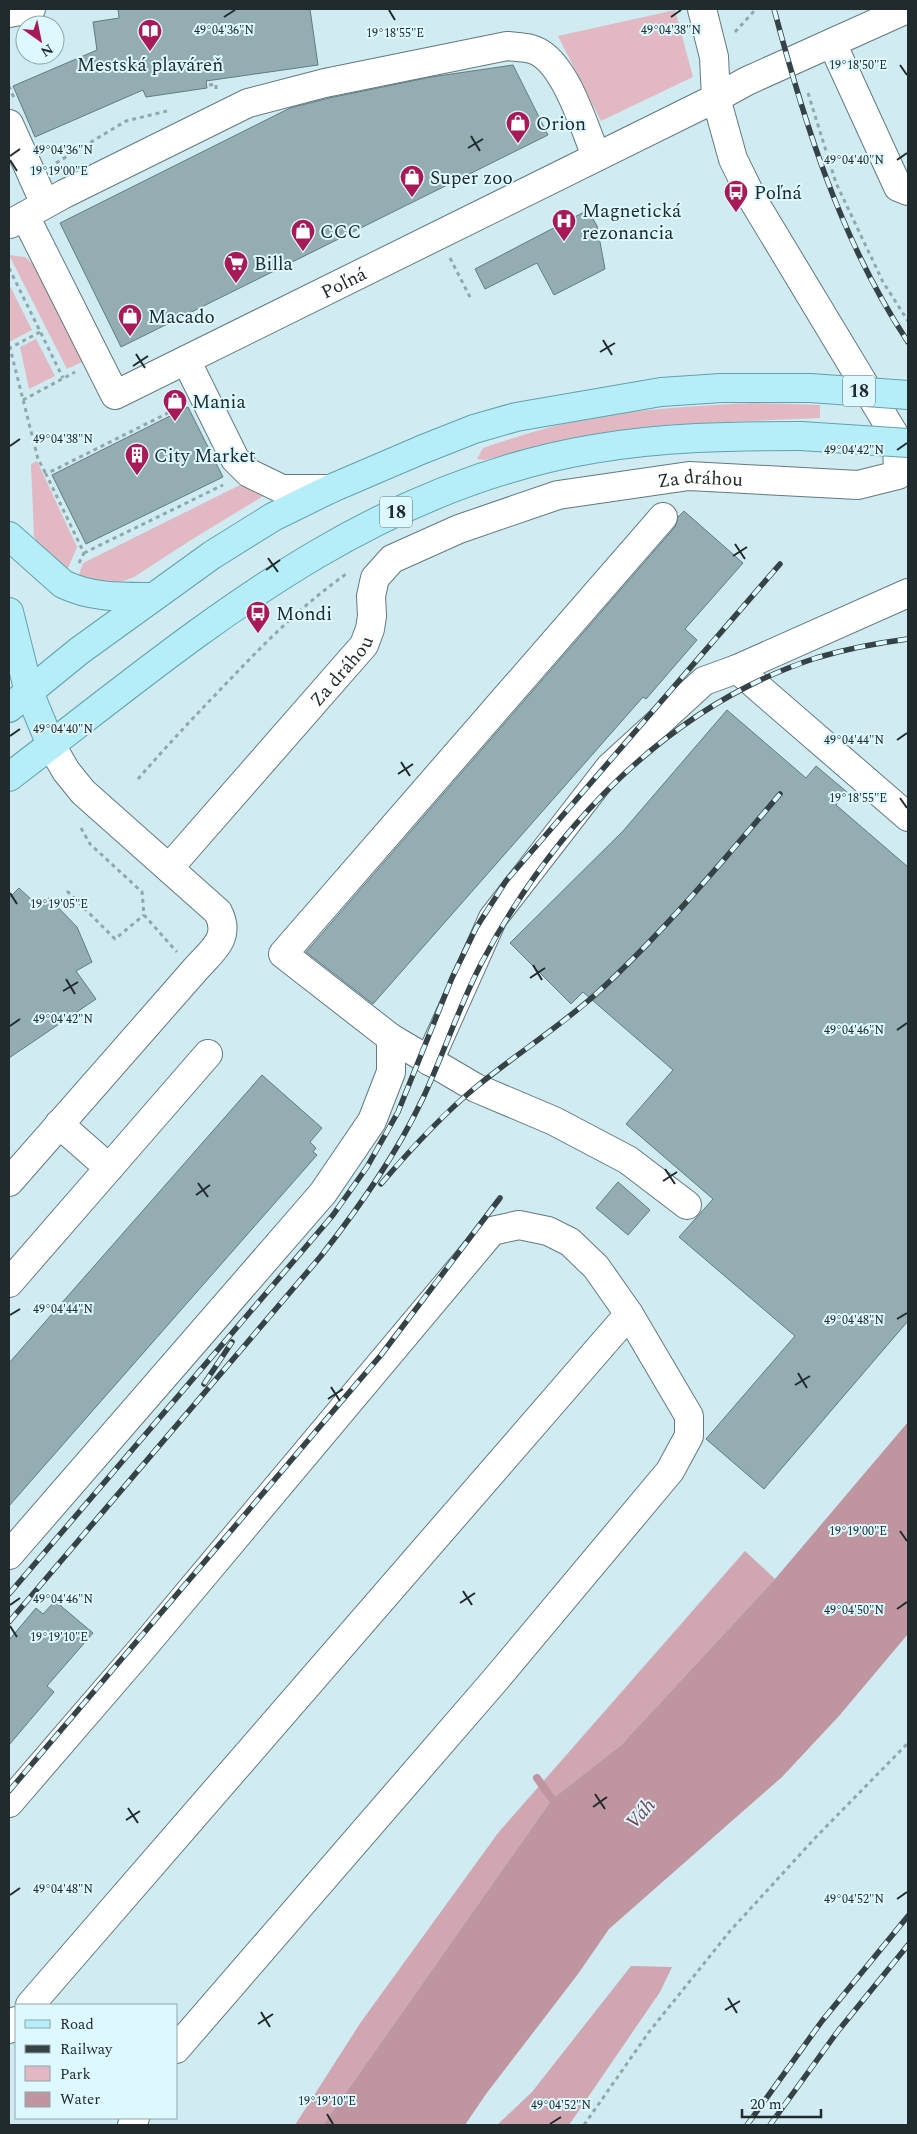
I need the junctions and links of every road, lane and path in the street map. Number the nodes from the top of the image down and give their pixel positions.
1 (31, 9) edge
2 (702, 9) edge
3 (756, 9) edge
4 (906, 9) edge
5 (9, 13) edge
6 (730, 38) dead end
7 (832, 42) junction
8 (808, 93) dead end
9 (716, 98) junction
10 (9, 124) edge
11 (596, 156) junction
12 (908, 191) edge
13 (26, 215) edge
14 (446, 251) dead end
15 (9, 268) edge
16 (471, 298) dead end
17 (908, 321) edge
18 (40, 332) junction
19 (186, 360) junction
20 (79, 370) dead end
21 (63, 378) junction
22 (204, 393) junction
23 (908, 395) edge
24 (23, 400) junction
25 (908, 442) edge
26 (46, 474) junction
27 (229, 481) dead end
28 (330, 489) junction
29 (663, 517) dead end
30 (9, 536) edge
31 (84, 553) junction
32 (77, 568) dead end
33 (355, 568) dead end
34 (908, 593) edge
35 (152, 598) junction
36 (304, 607) junction
37 (307, 611) dead end
38 (9, 612) edge
39 (737, 669) junction
40 (19, 700) edge
41 (51, 745) junction
42 (9, 777) edge
43 (138, 779) dead end
44 (908, 817) edge
45 (76, 821) dead end
46 (169, 868) junction
47 (67, 891) dead end
48 (144, 915) junction
49 (194, 971) junction
50 (391, 1038) junction
51 (208, 1054) dead end
52 (429, 1061) junction
53 (60, 1124) junction
54 (108, 1168) junction
55 (9, 1182) edge
56 (687, 1205) dead end
57 (9, 1283) edge
58 (629, 1314) junction
59 (9, 1555) edge
60 (908, 1742) edge
61 (9, 1804) edge
62 (31, 2004) edge
63 (178, 2047) edge
64 (584, 2125) edge

1 - 5 street
2 - 9 street, Za dráhou
3 - 6 path
4 - 7 street, Poľná
7 - 9 street, Poľná
7 - 12 street
8 - 17 path
9 - 11 street, Poľná
9 - 46 street, Za dráhou
10 - 13 street
11 - 13 street
11 - 19 street, Poľná
13 - 19 street, Poľná
14 - 16 path
15 - 18 path
18 - 21 path
18 - 24 path
19 - 22 street
20 - 21 path
21 - 24 path
22 - 26 path
22 - 28 street
23 - 28 main road, 18, bridge
24 - 26 path
25 - 41 main road, 18, bridge
26 - 31 path
27 - 31 path
28 - 35 main road, 18
29 - 50 street
30 - 35 main road
31 - 32 path
33 - 36 path
34 - 39 street
35 - 40 main road, 18
36 - 37 path
36 - 43 path
38 - 40 main road
39 - 44 street
39 - 52 street
40 - 41 main road
41 - 42 main road, 18
41 - 46 street
45 - 48 path
46 - 49 street
47 - 48 path
48 - 49 path
49 - 53 street
50 - 52 street
50 - 59 street
51 - 54 street
52 - 56 street
53 - 54 street
53 - 55 street
54 - 57 street
58 - 61 street
58 - 62 street
58 - 63 street
60 - 64 path

